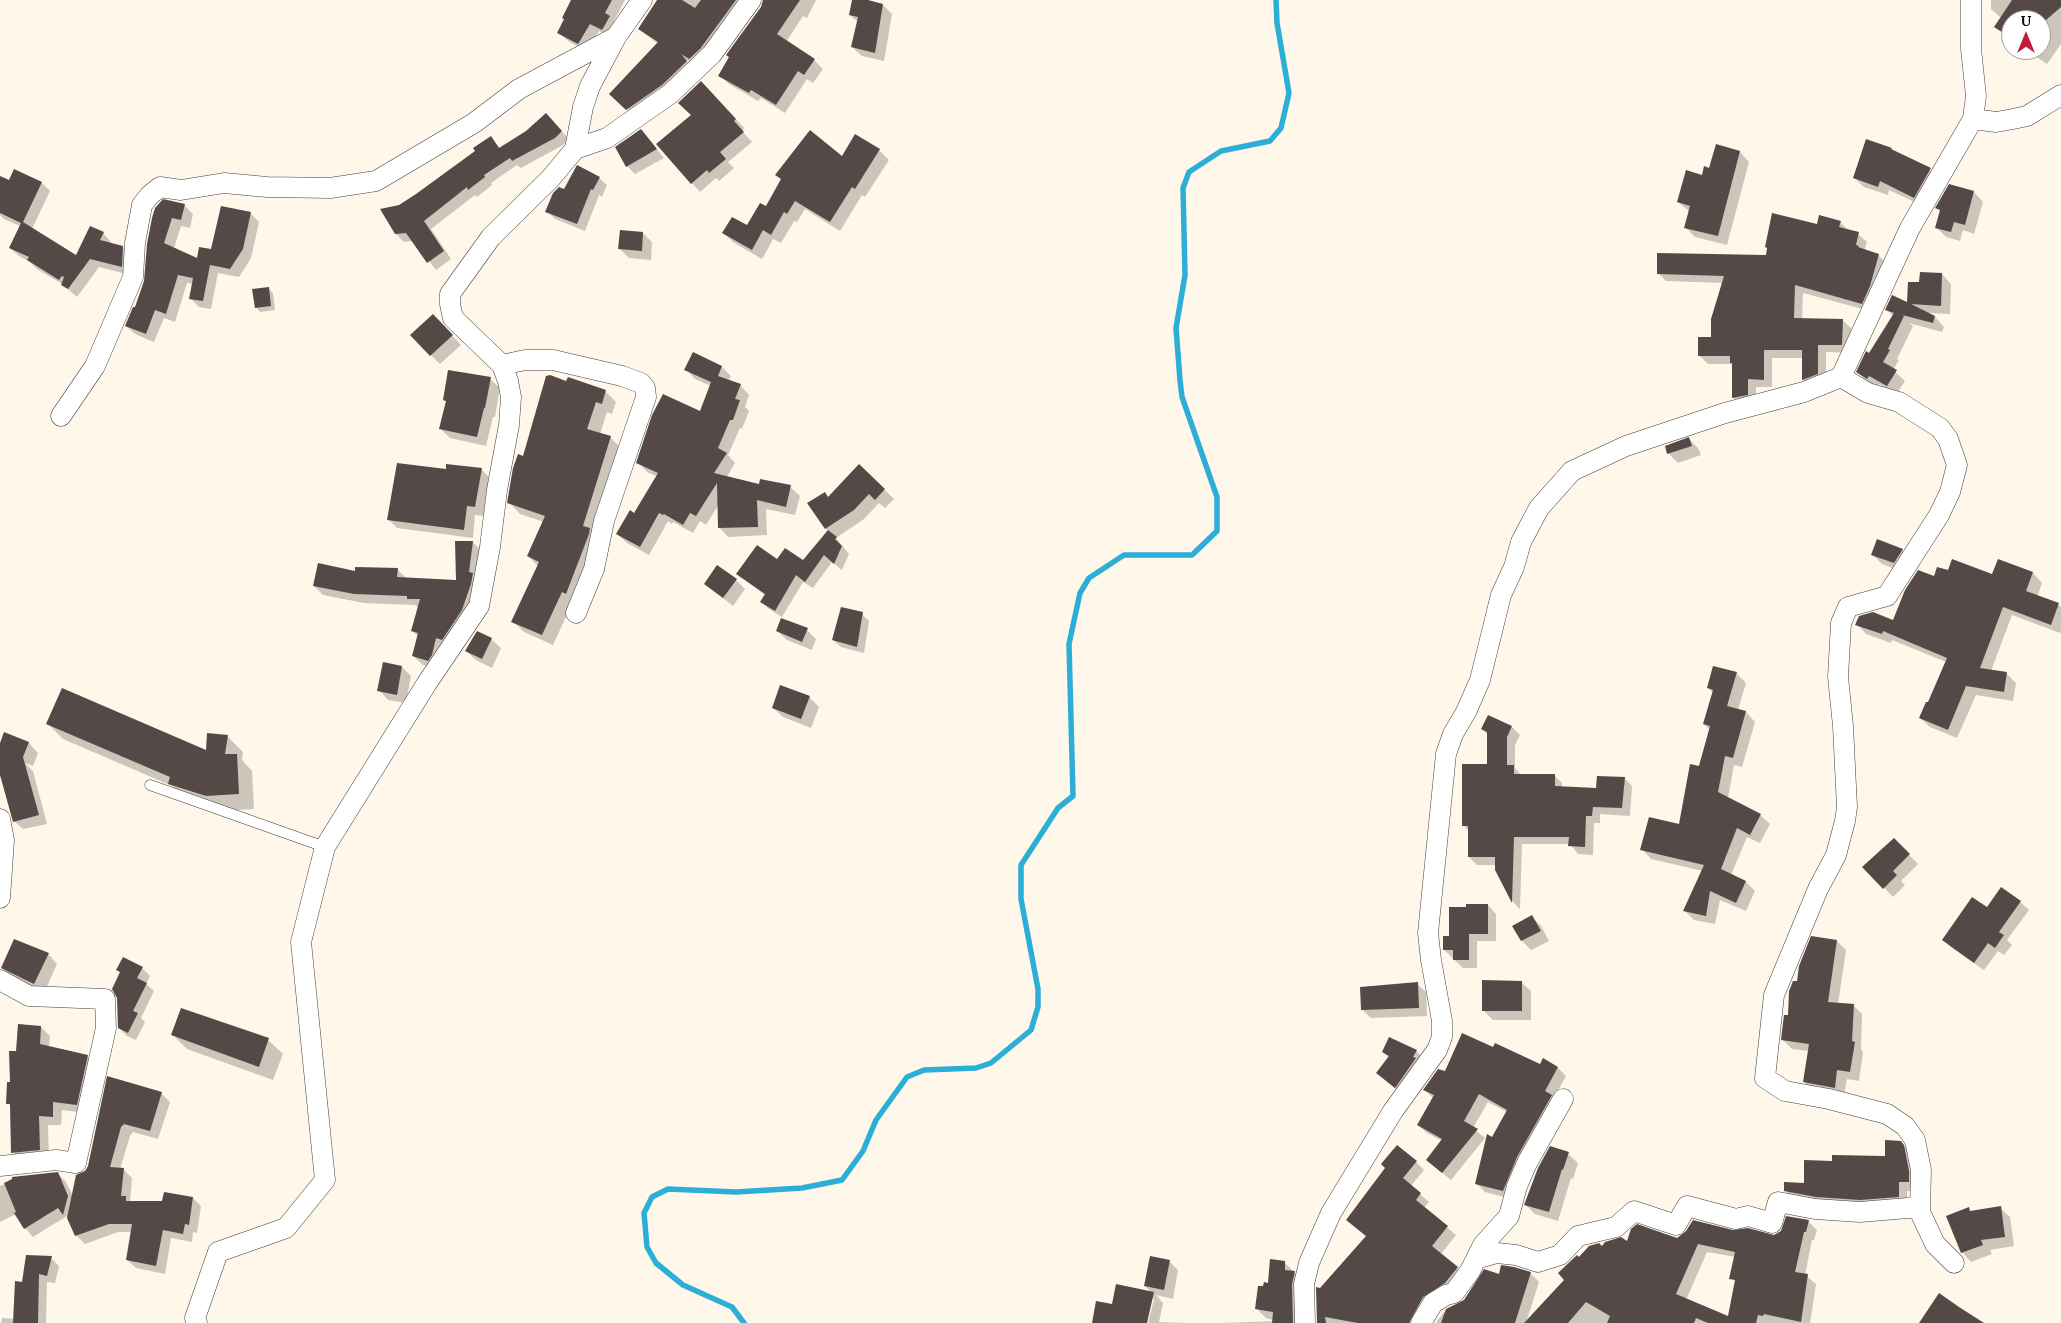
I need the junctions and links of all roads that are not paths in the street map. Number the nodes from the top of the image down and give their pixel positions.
1 (642, 0) edge
2 (751, 0) edge
3 (1970, 0) edge
4 (616, 37) junction
5 (2061, 95) edge
6 (1973, 119) junction
7 (575, 149) junction
8 (502, 365) junction
9 (1841, 377) junction
10 (61, 416) dead end
11 (576, 614) dead end
12 (150, 785) dead end
13 (0, 819) edge
14 (326, 847) junction
15 (0, 898) edge
16 (0, 980) edge
17 (1563, 1099) dead end
18 (0, 1166) edge
19 (1920, 1207) junction
20 (1476, 1259) junction
21 (1954, 1263) dead end
22 (197, 1323) edge
23 (1305, 1323) edge
24 (1421, 1323) edge

1 - 4 street
2 - 7 street
3 - 6 street
4 - 7 street
4 - 10 street
5 - 6 street
6 - 9 street
7 - 8 street
8 - 11 street
8 - 14 street
9 - 19 street
9 - 23 street
12 - 14 lane
13 - 15 street
14 - 22 street
16 - 18 street
17 - 20 street
19 - 20 street
19 - 21 street
20 - 24 street

